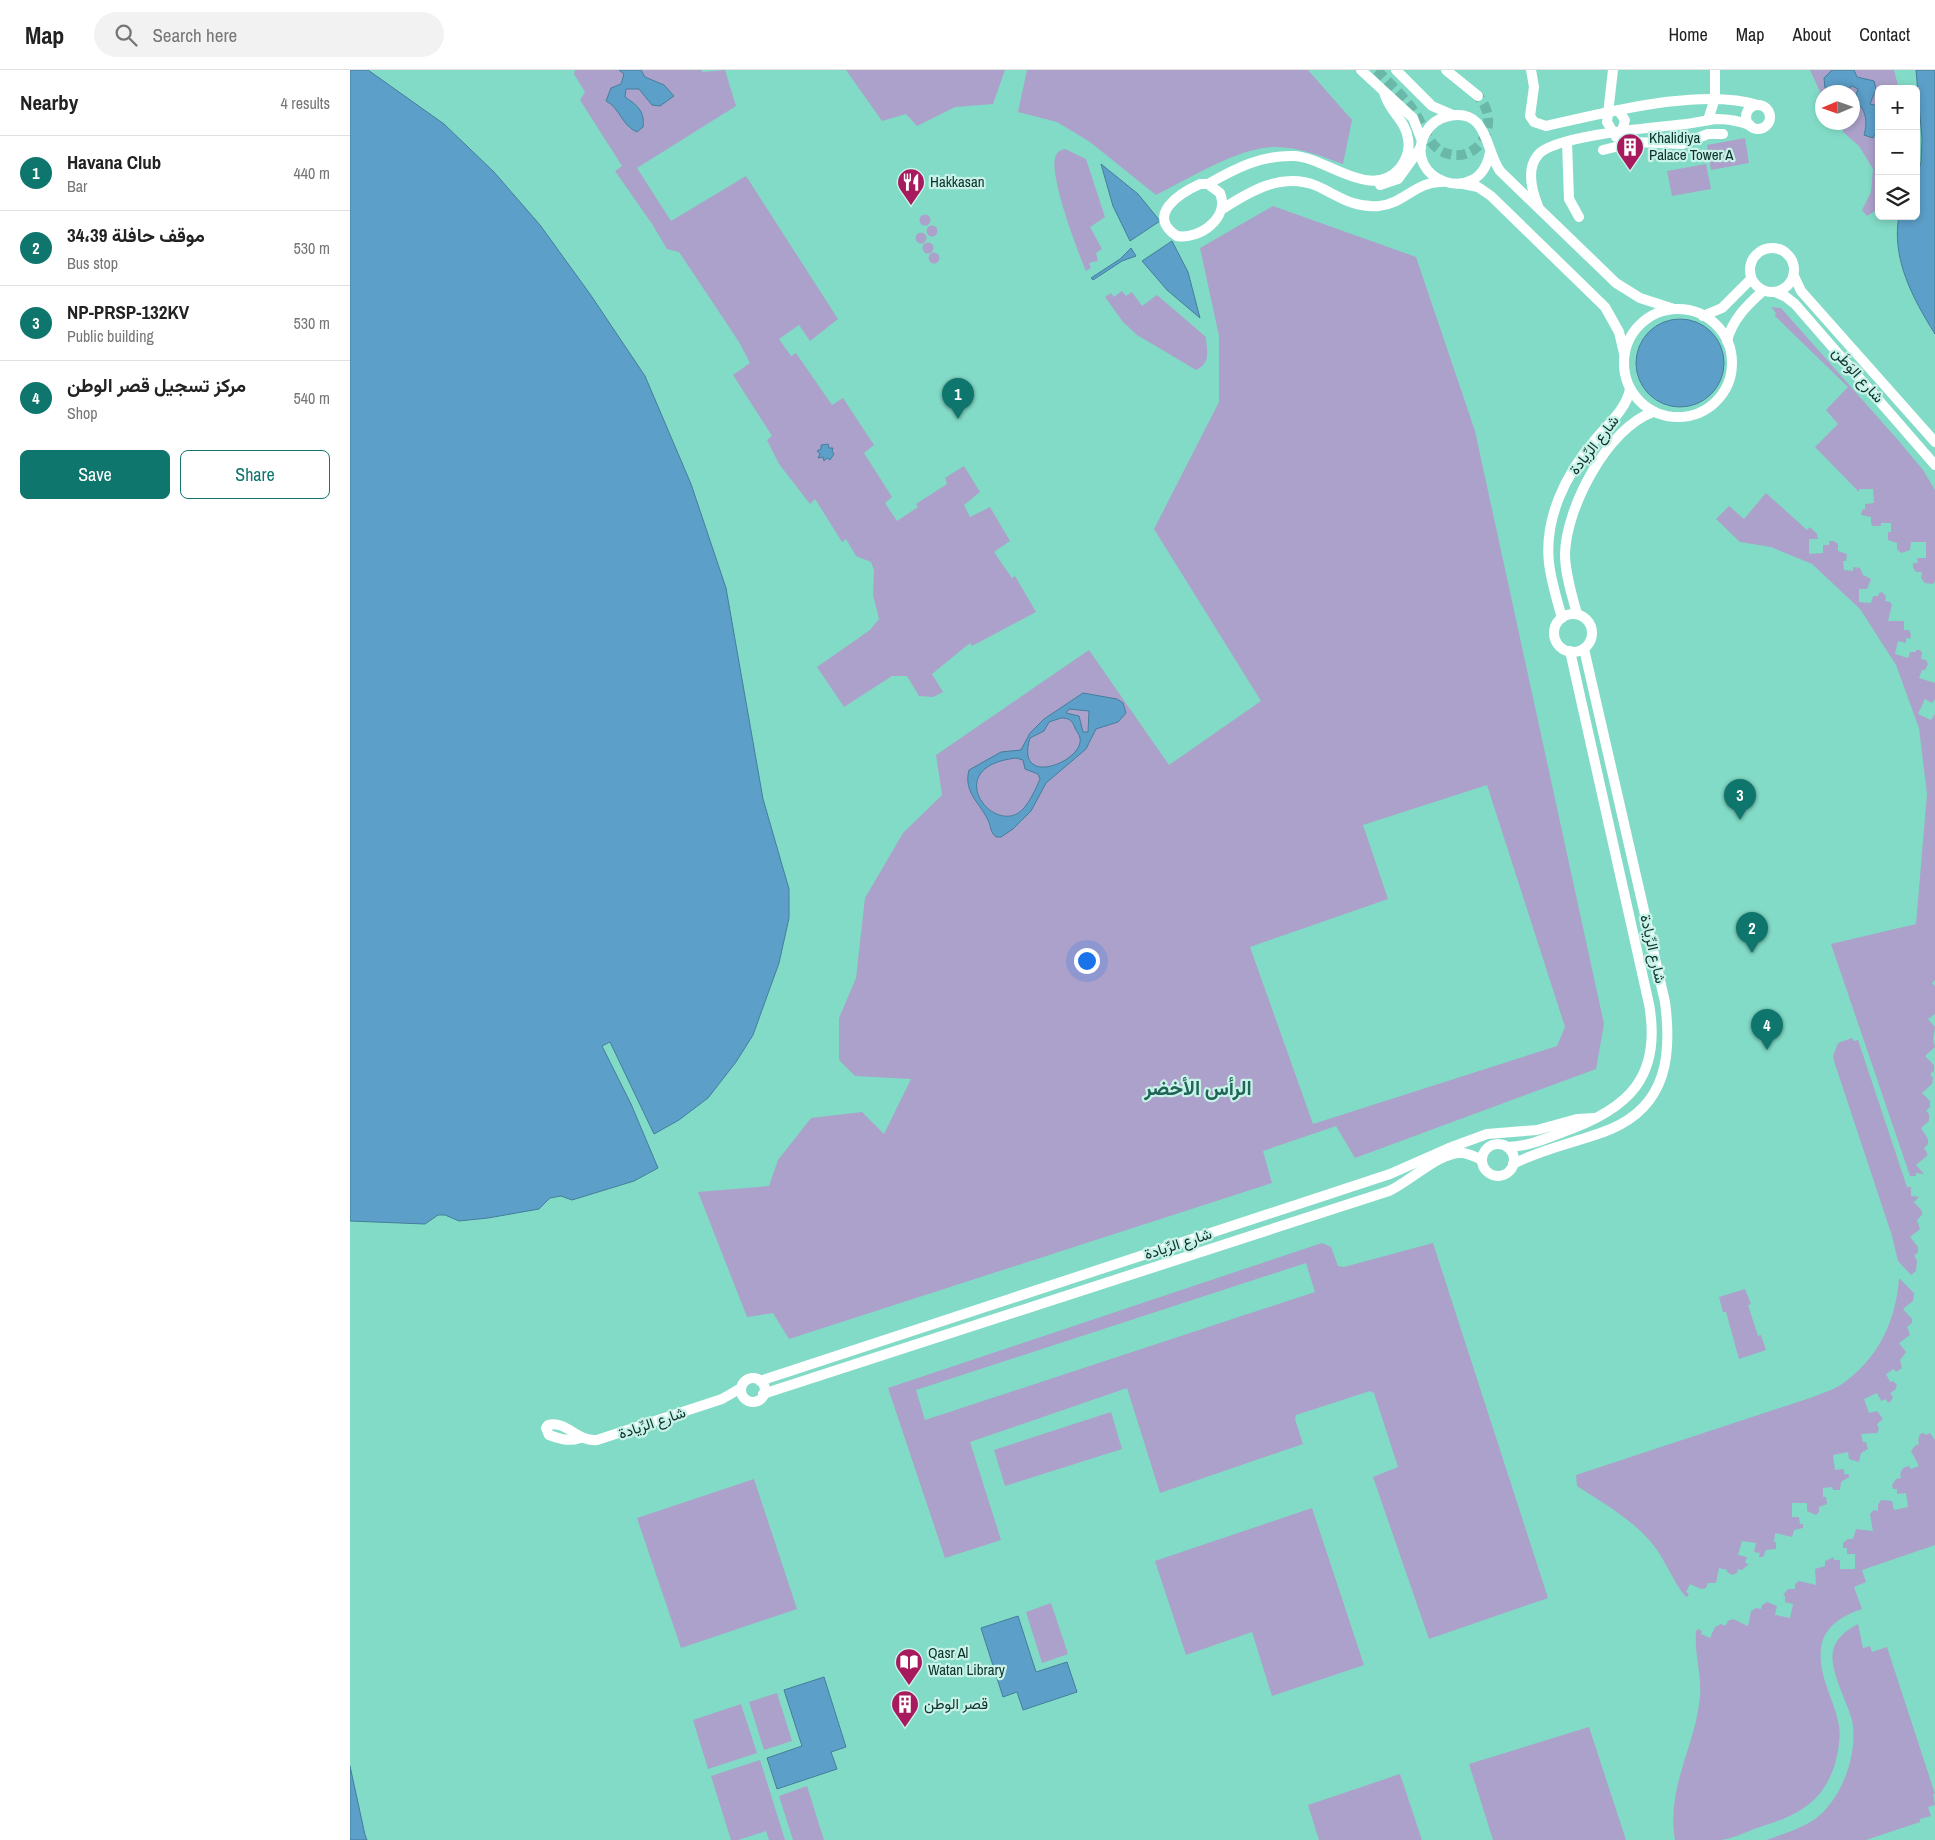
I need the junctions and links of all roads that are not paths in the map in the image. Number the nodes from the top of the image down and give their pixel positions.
1 (1361, 70) edge
2 (1396, 70) edge
3 (1446, 70) edge
4 (1531, 70) edge
5 (1613, 70) edge
6 (1715, 70) edge
7 (1384, 92) junction
8 (1478, 96) tunnel mouth
9 (1715, 98) junction
10 (1758, 105) junction
11 (1614, 111) junction
12 (1455, 115) junction
13 (1704, 121) junction
14 (1750, 125) junction
15 (1618, 132) junction
16 (1723, 134) dead end
17 (1703, 136) junction
18 (1567, 142) junction
19 (1421, 144) junction
20 (1618, 145) junction
21 (1603, 150) dead end
22 (1490, 152) junction
23 (1379, 182) junction
24 (1442, 182) junction
25 (1208, 184) junction
26 (1460, 184) junction
27 (1389, 204) junction
28 (1224, 208) junction
29 (1540, 209) junction
30 (1579, 217) dead end
31 (1794, 276) junction
32 (1751, 279) junction
33 (1763, 290) junction
34 (1775, 292) junction
35 (1674, 309) junction
36 (1703, 316) junction
37 (1727, 341) junction
38 (1624, 357) junction
39 (1630, 389) junction
40 (1653, 412) junction
41 (1935, 442) edge
42 (1935, 465) edge
43 (1585, 490) junction
44 (1562, 492) junction
45 (1577, 614) junction
46 (1562, 618) junction
47 (1584, 649) junction
48 (1570, 652) junction
49 (1596, 1118) junction
50 (1507, 1146) junction
51 (1482, 1160) junction
52 (1513, 1164) junction
53 (760, 1381) junction
54 (741, 1388) junction
55 (763, 1394) junction
56 (744, 1398) junction
57 (722, 1399) junction
58 (580, 1438) dead end

1 - 7 street
2 - 12 street
3 - 8 street
4 - 11 street
5 - 11 street
6 - 9 street
7 - 19 street
7 - 23 street
9 - 10 street
9 - 11 street
9 - 13 street
10 - 14 street
10 - 14 street
11 - 15 street
11 - 15 street
12 - 19 street
12 - 22 street
13 - 14 street
13 - 15 street
13 - 17 street
15 - 18 street
15 - 20 street
16 - 17 street
17 - 20 street
18 - 29 street
18 - 30 street
19 - 23 street
19 - 24 street
20 - 21 street
22 - 26 street
22 - 29 street
23 - 25 street
23 - 27 street
24 - 26 street
24 - 27 street
25 - 28 street
25 - 28 street
26 - 38 street
27 - 28 street
29 - 35 street
31 - 32 street
31 - 34 street
31 - 41 street, شارع الوَطَن
32 - 33 street
32 - 36 street
33 - 34 street
33 - 37 street
34 - 42 street, شارع الوَطَن
35 - 36 street
35 - 38 street
36 - 37 street
37 - 40 street
38 - 39 street
39 - 40 street
39 - 44 street, شارع الرِّيادة
40 - 43 street, شارع الرِّيادة
43 - 44 street
43 - 45 street, شارع الرِّيادة
44 - 46 street, شارع الرِّيادة
45 - 46 street
45 - 47 street
46 - 48 street
47 - 48 street
47 - 52 street, شارع الرِّيادة
48 - 49 street, شارع الرِّيادة
49 - 50 street, شارع الرِّيادة
49 - 53 street, شارع الرِّيادة
50 - 51 street
50 - 52 street
51 - 52 street
51 - 55 street, شارع الرِّيادة
53 - 54 street
53 - 55 street
54 - 56 street
54 - 57 street, شارع الرِّيادة
55 - 56 street
56 - 57 street, شارع الرِّيادة
57 - 58 street, شارع الرِّيادة

